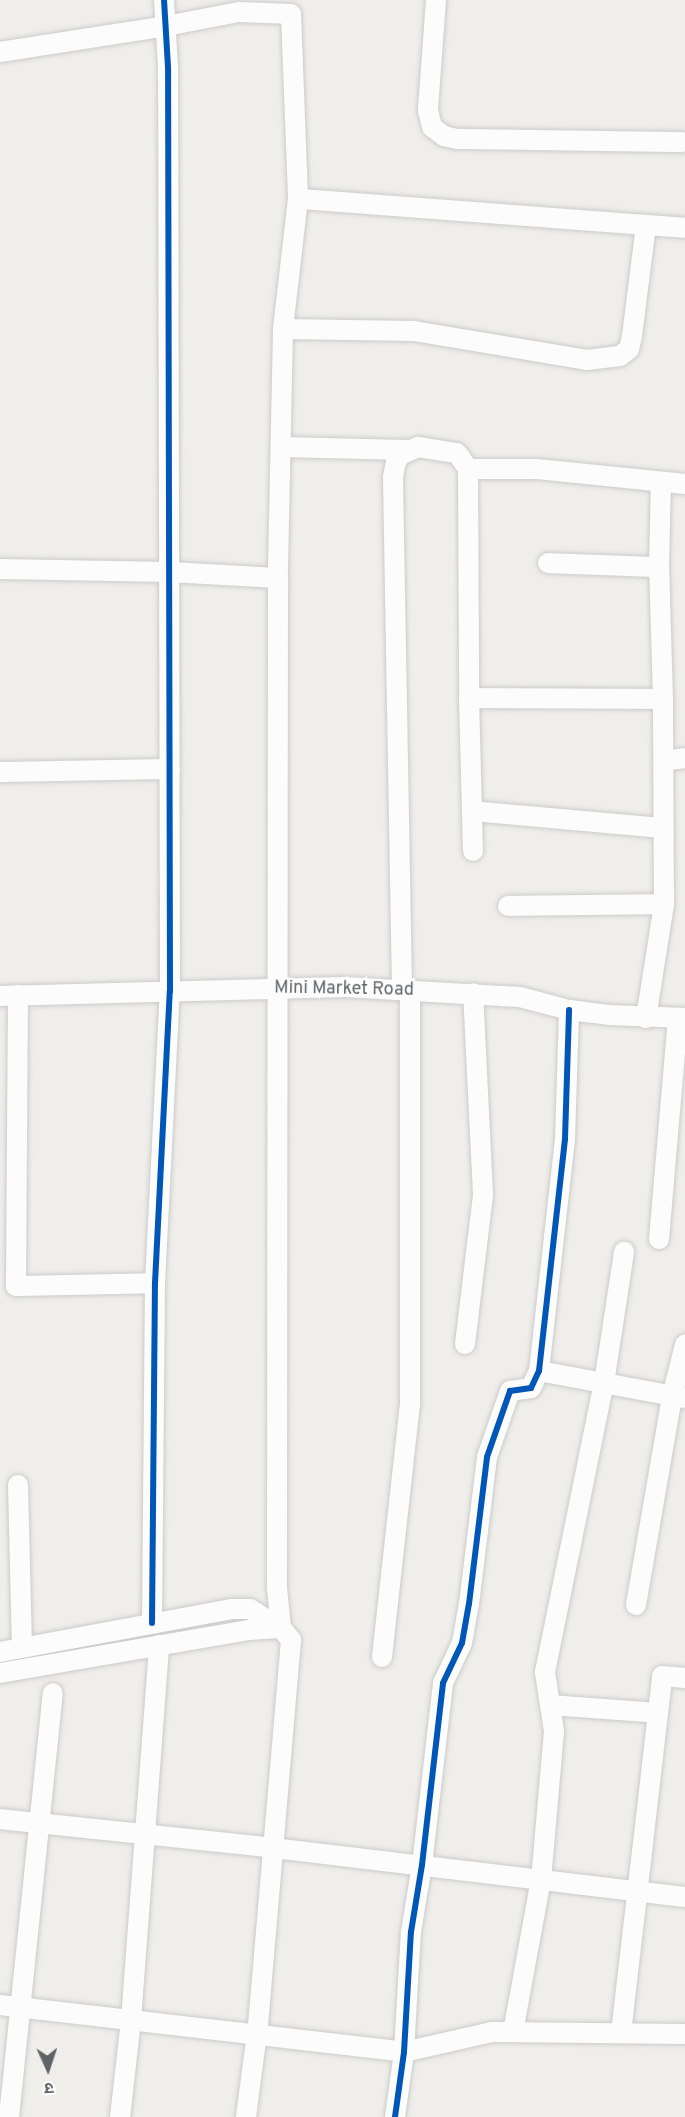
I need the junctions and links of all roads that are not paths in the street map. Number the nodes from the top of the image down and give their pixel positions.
1 (164, 0) edge
2 (436, 0) edge
3 (166, 26) junction
4 (0, 51) edge
5 (682, 142) dead end
6 (298, 199) junction
7 (646, 225) junction
8 (685, 228) edge
9 (283, 329) junction
10 (281, 447) junction
11 (408, 450) junction
12 (468, 469) junction
13 (661, 482) junction
14 (685, 484) edge
15 (548, 563) dead end
16 (659, 567) junction
17 (0, 569) edge
18 (169, 572) junction
19 (278, 578) junction
20 (469, 698) junction
21 (663, 699) junction
22 (685, 758) edge
23 (664, 761) junction
24 (170, 769) junction
25 (0, 772) edge
26 (472, 811) junction
27 (663, 828) junction
28 (473, 851) dead end
29 (664, 904) junction
30 (508, 906) dead end
31 (278, 989) junction
32 (406, 990) junction
33 (170, 991) junction
34 (473, 993) junction
35 (9, 996) edge
36 (569, 1010) junction
37 (646, 1018) junction
38 (682, 1018) edge
39 (659, 1239) dead end
40 (624, 1252) dead end
41 (155, 1283) junction
42 (465, 1344) dead end
43 (685, 1345) edge
44 (539, 1371) junction
45 (604, 1383) junction
46 (679, 1397) edge
47 (18, 1485) dead end
48 (636, 1605) dead end
49 (152, 1623) junction
50 (281, 1628) junction
51 (159, 1645) junction
52 (22, 1647) junction
53 (0, 1652) edge
54 (382, 1657) dead end
55 (0, 1673) edge
56 (685, 1678) edge
57 (53, 1693) dead end
58 (550, 1705) junction
59 (657, 1713) junction
60 (0, 1819) edge
61 (39, 1823) junction
62 (146, 1834) junction
63 (274, 1848) junction
64 (422, 1865) junction
65 (541, 1880) junction
66 (637, 1891) junction
67 (685, 1897) edge
68 (0, 2006) edge
69 (21, 2007) junction
70 (131, 2020) junction
71 (513, 2032) junction
72 (257, 2033) junction
73 (621, 2033) junction
74 (685, 2034) edge
75 (404, 2052) junction
76 (9, 2117) edge
77 (120, 2117) edge
78 (246, 2117) edge
79 (395, 2117) edge

1 - 3 street
2 - 5 street
3 - 4 street
3 - 6 street
3 - 18 street
6 - 7 street
6 - 9 street
7 - 8 street
7 - 9 street
9 - 10 street
10 - 11 street
10 - 19 street
11 - 12 street
11 - 32 street
12 - 13 street
12 - 20 street
13 - 14 street
13 - 16 street
15 - 16 street
16 - 21 street
17 - 18 street
18 - 19 street
18 - 24 street
19 - 31 street
20 - 21 street
20 - 26 street
21 - 23 street
22 - 23 street
23 - 27 street
24 - 25 street
24 - 33 street
26 - 27 street
26 - 28 street
27 - 29 street
29 - 30 street
29 - 37 street
31 - 32 street, Mini Market Road
31 - 33 street, Mini Market Road
31 - 50 street
32 - 34 street, Mini Market Road
32 - 54 street
33 - 35 street, Mini Market Road
33 - 41 street
34 - 36 street, Mini Market Road
34 - 42 street
35 - 41 street
36 - 37 street, Mini Market Road
36 - 44 street
37 - 38 street, Mini Market Road
38 - 39 street
40 - 45 street
41 - 49 street
43 - 46 street
44 - 45 street
44 - 64 street
45 - 46 street
45 - 58 street
46 - 48 street
47 - 52 street
49 - 50 street
49 - 52 street
50 - 51 street
50 - 63 street
51 - 55 street
51 - 62 street
52 - 53 street
56 - 59 street
57 - 61 street
58 - 59 street
58 - 65 street
59 - 66 street
60 - 61 street
61 - 62 street
61 - 69 street
62 - 63 street
62 - 70 street
63 - 64 street
63 - 72 street
64 - 65 street
64 - 75 street
65 - 66 street
65 - 71 street
66 - 67 street
66 - 73 street
68 - 69 street
69 - 70 street
69 - 76 street
70 - 72 street
70 - 77 street
71 - 73 street
71 - 75 street
72 - 75 street
72 - 78 street
73 - 74 street
75 - 79 street

